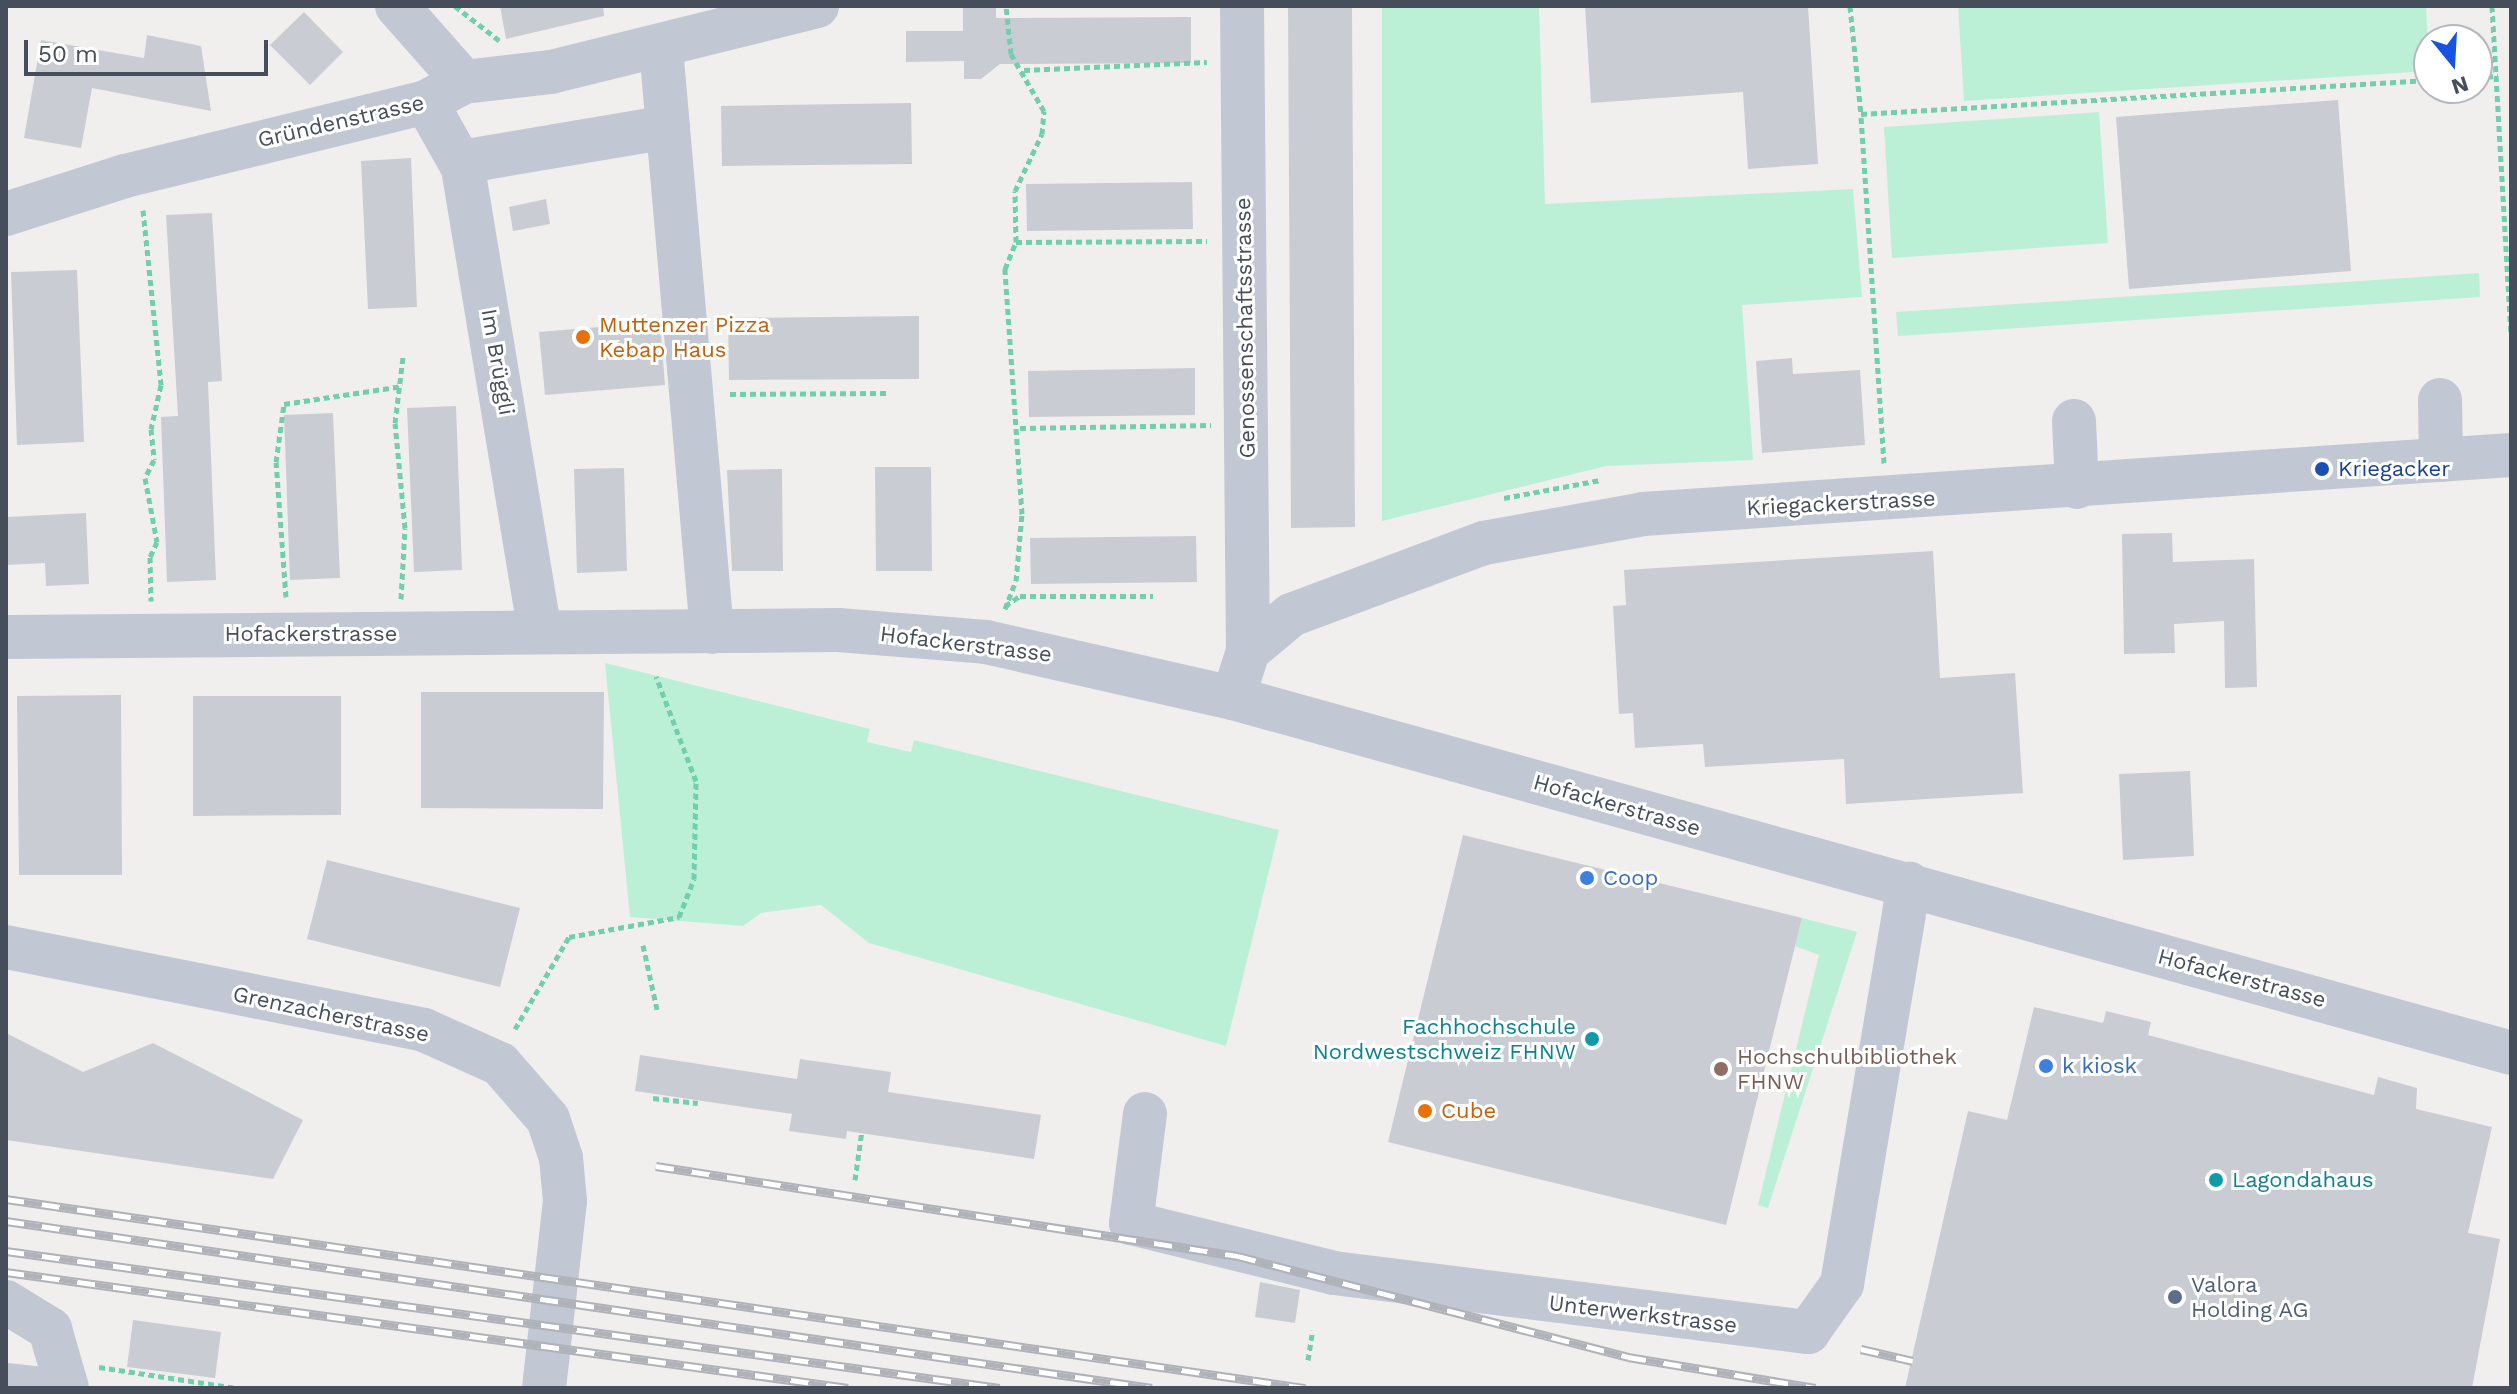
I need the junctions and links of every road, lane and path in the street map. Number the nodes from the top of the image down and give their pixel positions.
1 (397, 6) edge
2 (455, 6) edge
3 (1006, 6) edge
4 (1242, 6) edge
5 (1850, 6) edge
6 (2492, 6) edge
7 (798, 8) edge
8 (661, 48) junction
9 (1242, 61) junction
10 (1024, 70) junction
11 (2493, 76) edge
12 (2498, 76) junction
13 (481, 80) junction
14 (2413, 81) edge
15 (426, 102) junction
16 (1861, 114) junction
17 (668, 127) junction
18 (461, 162) junction
19 (134, 174) junction
20 (6, 214) edge
21 (1244, 240) junction
22 (1016, 242) junction
23 (2511, 332) edge
24 (403, 357) dead end
25 (689, 375) junction
26 (403, 386) junction
27 (888, 393) dead end
28 (2440, 400) dead end
29 (2074, 421) dead end
30 (1246, 424) junction
31 (1020, 428) junction
32 (2511, 455) edge
33 (2441, 460) junction
34 (2077, 487) junction
35 (1886, 501) junction
36 (1153, 596) dead end
37 (1004, 626) junction
38 (540, 632) junction
39 (712, 632) junction
40 (152, 634) junction
41 (286, 634) junction
42 (401, 634) junction
43 (6, 637) edge
44 (1248, 651) junction
45 (656, 676) dead end
46 (1233, 698) junction
47 (1909, 884) junction
48 (643, 945) dead end
49 (6, 947) edge
50 (657, 1009) dead end
51 (515, 1029) dead end
52 (2511, 1053) edge
53 (653, 1098) dead end
54 (698, 1103) dead end
55 (1145, 1114) dead end
56 (862, 1130) dead end
57 (855, 1180) dead end
58 (6, 1302) edge
59 (50, 1329) junction
60 (1313, 1330) dead end
61 (1308, 1360) dead end
62 (545, 1378) edge
63 (6, 1385) edge
64 (35, 1388) edge
65 (67, 1388) edge
66 (236, 1388) edge

1 - 13 street
2 - 13 path
3 - 10 path
4 - 9 street, Genossenschaftsstrasse
5 - 16 path
6 - 12 path
7 - 8 street, Gründenstrasse
8 - 13 street, Gründenstrasse
8 - 17 street
9 - 10 path
9 - 21 street, Genossenschaftsstrasse
10 - 22 path
11 - 12 path
12 - 23 path
13 - 15 street, Gründenstrasse
14 - 16 path
15 - 18 street, Im Brüggli
15 - 19 street, Gründenstrasse
16 - 35 path
17 - 18 street
17 - 25 street
18 - 38 street, Im Brüggli
19 - 20 street, Gründenstrasse
19 - 40 path
21 - 22 path
21 - 30 street, Genossenschaftsstrasse
22 - 31 path
24 - 26 path
25 - 27 path
25 - 39 street
26 - 41 path
26 - 42 path
28 - 33 street
29 - 34 street
30 - 31 path
30 - 44 street, Genossenschaftsstrasse
31 - 37 path
32 - 33 street, Kriegackerstrasse
33 - 34 street, Kriegackerstrasse
34 - 35 street, Kriegackerstrasse
35 - 44 street, Kriegackerstrasse
36 - 37 path
37 - 39 street, Hofackerstrasse
37 - 46 street, Hofackerstrasse
38 - 39 street, Hofackerstrasse
38 - 42 street, Hofackerstrasse
40 - 41 street, Hofackerstrasse
40 - 43 street, Hofackerstrasse
41 - 42 street, Hofackerstrasse
44 - 46 street
45 - 51 path
46 - 47 street, Hofackerstrasse
47 - 52 street, Hofackerstrasse
47 - 55 street, Unterwerkstrasse
48 - 50 path
49 - 62 street, Grenzacherstrasse
53 - 54 path
56 - 57 path
58 - 59 street
59 - 65 street
59 - 66 path
60 - 61 path
63 - 64 street

